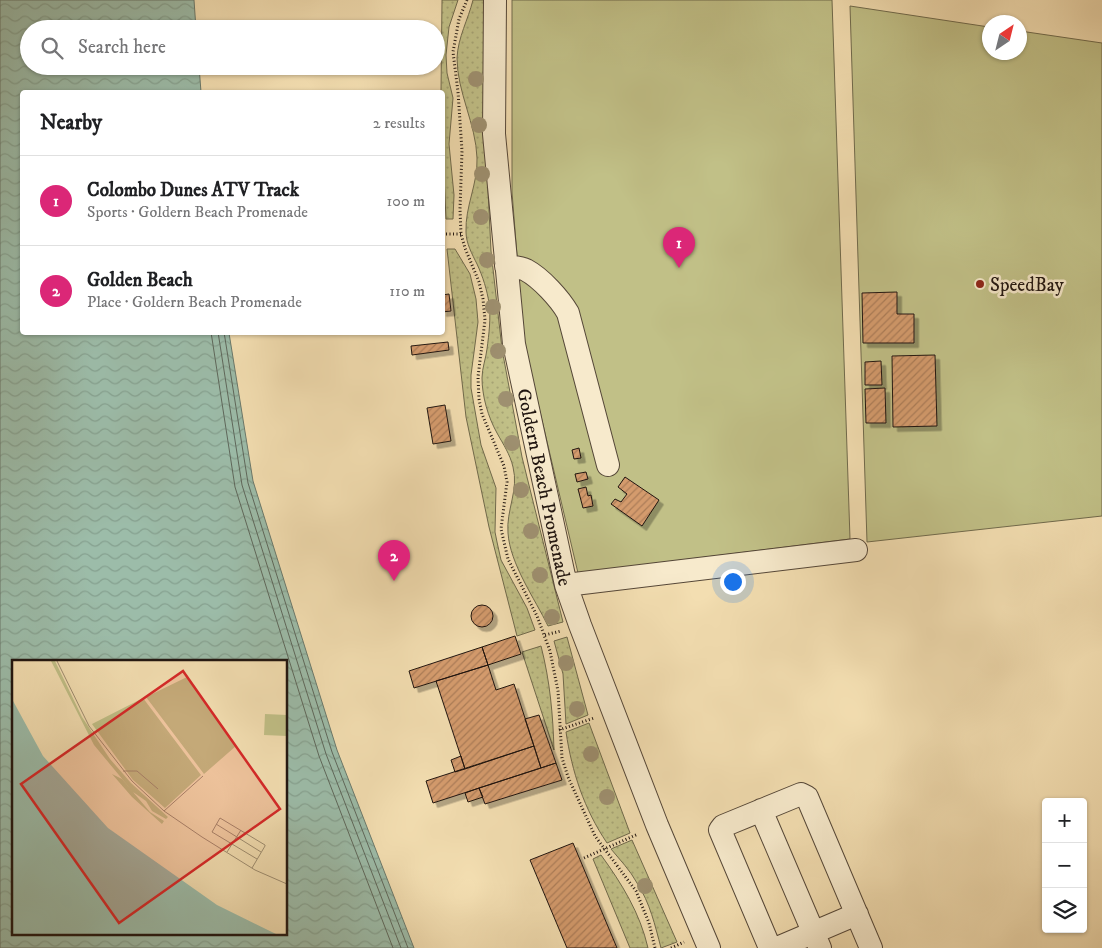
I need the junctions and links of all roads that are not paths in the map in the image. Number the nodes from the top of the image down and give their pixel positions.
1 (495, 0) edge
2 (506, 266) junction
3 (608, 465) dead end
4 (856, 550) dead end
5 (566, 584) junction
6 (761, 810) junction
7 (857, 914) junction
8 (817, 940) edge
9 (709, 948) edge
10 (770, 948) edge
11 (777, 948) edge
12 (871, 948) edge

1 - 2 street, Goldern Beach Promenade
2 - 3 street
2 - 5 street, Goldern Beach Promenade
4 - 5 street
5 - 9 street, Goldern Beach Promenade
6 - 7 street
6 - 8 street
6 - 10 street
7 - 8 street
7 - 12 street
8 - 11 street

